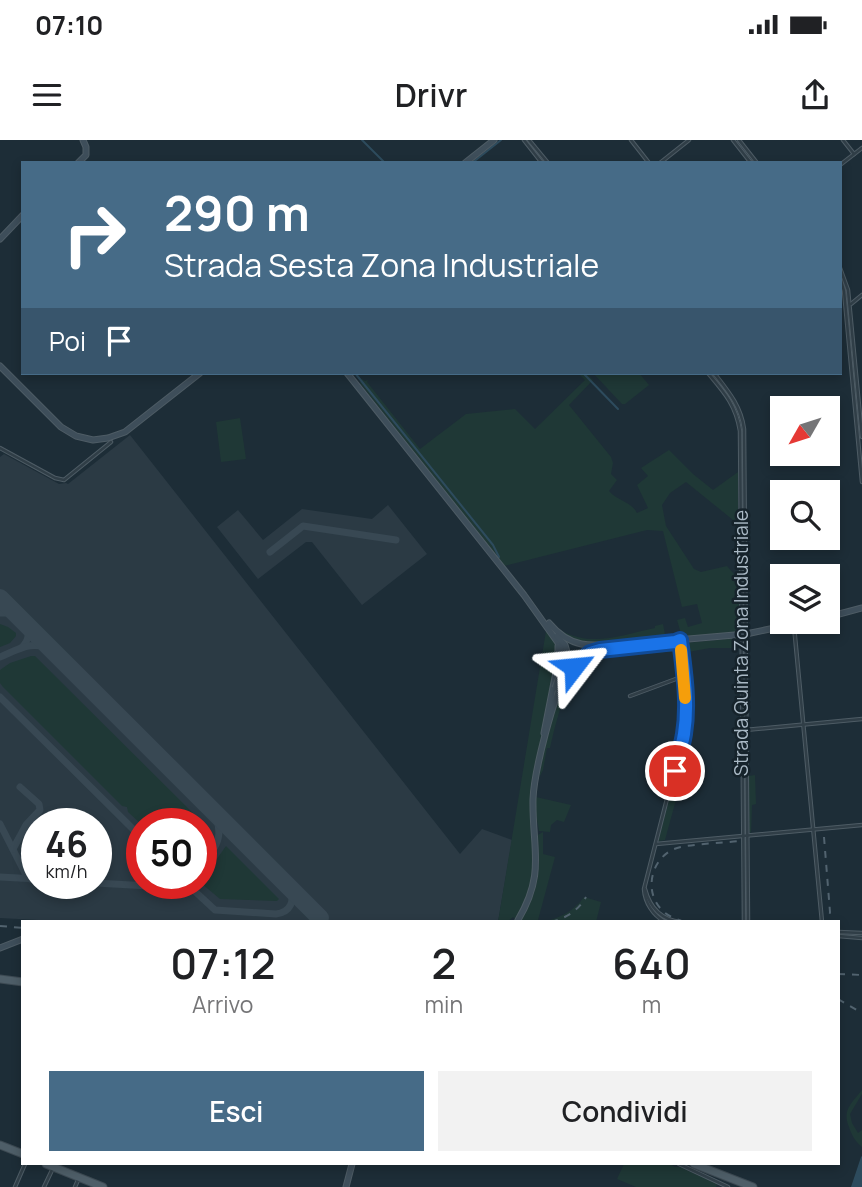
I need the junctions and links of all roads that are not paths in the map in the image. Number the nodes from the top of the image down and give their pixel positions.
1 (83, 140) edge
2 (494, 140) edge
3 (523, 140) edge
4 (530, 140) edge
5 (631, 140) edge
6 (689, 140) edge
7 (733, 140) edge
8 (739, 140) edge
9 (843, 140) edge
10 (862, 148) edge
11 (854, 154) junction
12 (80, 161) edge
13 (468, 161) edge
14 (539, 161) edge
15 (546, 161) edge
16 (647, 161) edge
17 (663, 161) edge
18 (749, 161) edge
19 (755, 161) edge
20 (842, 163) edge
21 (21, 217) edge
22 (0, 239) edge
23 (842, 273) edge
24 (842, 286) edge
25 (862, 295) edge
26 (847, 307) junction
27 (0, 366) edge
28 (197, 375) edge
29 (349, 375) edge
30 (710, 375) edge
31 (715, 375) edge
32 (862, 381) edge
33 (855, 384) junction
34 (727, 393) junction
35 (731, 398) junction
36 (862, 437) edge
37 (111, 442) dead end
38 (0, 448) edge
39 (862, 482) edge
40 (530, 603) junction
41 (862, 608) edge
42 (540, 613) junction
43 (840, 614) edge
44 (741, 624) junction
45 (770, 630) edge
46 (795, 634) edge
47 (744, 635) junction
48 (732, 636) junction
49 (556, 640) junction
50 (680, 640) junction
51 (646, 642) junction
52 (590, 653) junction
53 (568, 656) junction
54 (567, 675) junction
55 (684, 676) junction
56 (630, 696) dead end
57 (862, 719) edge
58 (803, 724) junction
59 (744, 730) junction
60 (543, 737) junction
61 (542, 747) junction
62 (862, 825) edge
63 (813, 829) junction
64 (745, 836) junction
65 (655, 845) junction
66 (645, 886) junction
67 (518, 920) dead end
68 (662, 920) edge
69 (668, 920) edge
70 (746, 920) edge
71 (822, 920) edge
72 (840, 934) edge
73 (862, 936) edge
74 (21, 940) edge
75 (0, 948) edge
76 (0, 978) edge
77 (21, 980) edge
78 (0, 1145) edge
79 (21, 1153) edge
80 (25, 1165) edge
81 (49, 1165) edge
82 (352, 1165) edge
83 (681, 1165) edge
84 (697, 1165) edge
85 (706, 1165) edge
86 (79, 1177) junction
87 (15, 1187) edge
88 (44, 1187) edge
89 (75, 1187) edge
90 (103, 1187) edge
91 (346, 1187) edge
92 (728, 1187) edge
93 (753, 1187) edge
94 (761, 1187) edge

1 - 12 main road
2 - 13 main road
3 - 14 street
4 - 15 street
5 - 16 street
6 - 17 street
7 - 18 street
8 - 19 street
9 - 11 street
10 - 11 street
11 - 20 street
21 - 22 main road
23 - 26 street
24 - 26 street
25 - 26 street
26 - 33 street
27 - 28 main road
29 - 40 main road
30 - 34 street, Strada Quinta Zona Industriale
31 - 34 street, Strada Quinta Zona Industriale
32 - 33 street
33 - 36 street
33 - 39 street
34 - 35 street, Strada Quinta Zona Industriale
35 - 44 street, Strada Quinta Zona Industriale
35 - 47 street, Strada Quinta Zona Industriale
37 - 38 street
40 - 42 main road
40 - 49 main road
41 - 43 main road
42 - 51 main road
42 - 53 main road
44 - 47 street, Strada Quinta Zona Industriale
44 - 48 street
45 - 47 main road
46 - 58 street
47 - 48 main road
47 - 59 street, Strada Quinta Zona Industriale
48 - 50 main road
49 - 53 main road
49 - 60 main road
50 - 51 main road
50 - 52 main road
50 - 55 street
51 - 60 main road, bridge
52 - 53 main road
52 - 54 main road
53 - 54 main road
54 - 61 main road
55 - 56 street
55 - 65 street
57 - 58 street
58 - 59 street
58 - 63 street
59 - 64 street, Strada Quinta Zona Industriale
60 - 61 main road
61 - 67 main road
62 - 63 street
63 - 64 street
63 - 71 street
64 - 65 street
64 - 70 street, Strada Quinta Zona Industriale
65 - 66 street
66 - 68 street
66 - 69 street
72 - 73 street
74 - 75 main road
76 - 77 main road
78 - 79 main road
80 - 87 street
81 - 86 main road
81 - 88 street
82 - 91 main road
83 - 92 street
84 - 93 main road
85 - 94 main road
86 - 89 street
86 - 90 main road

